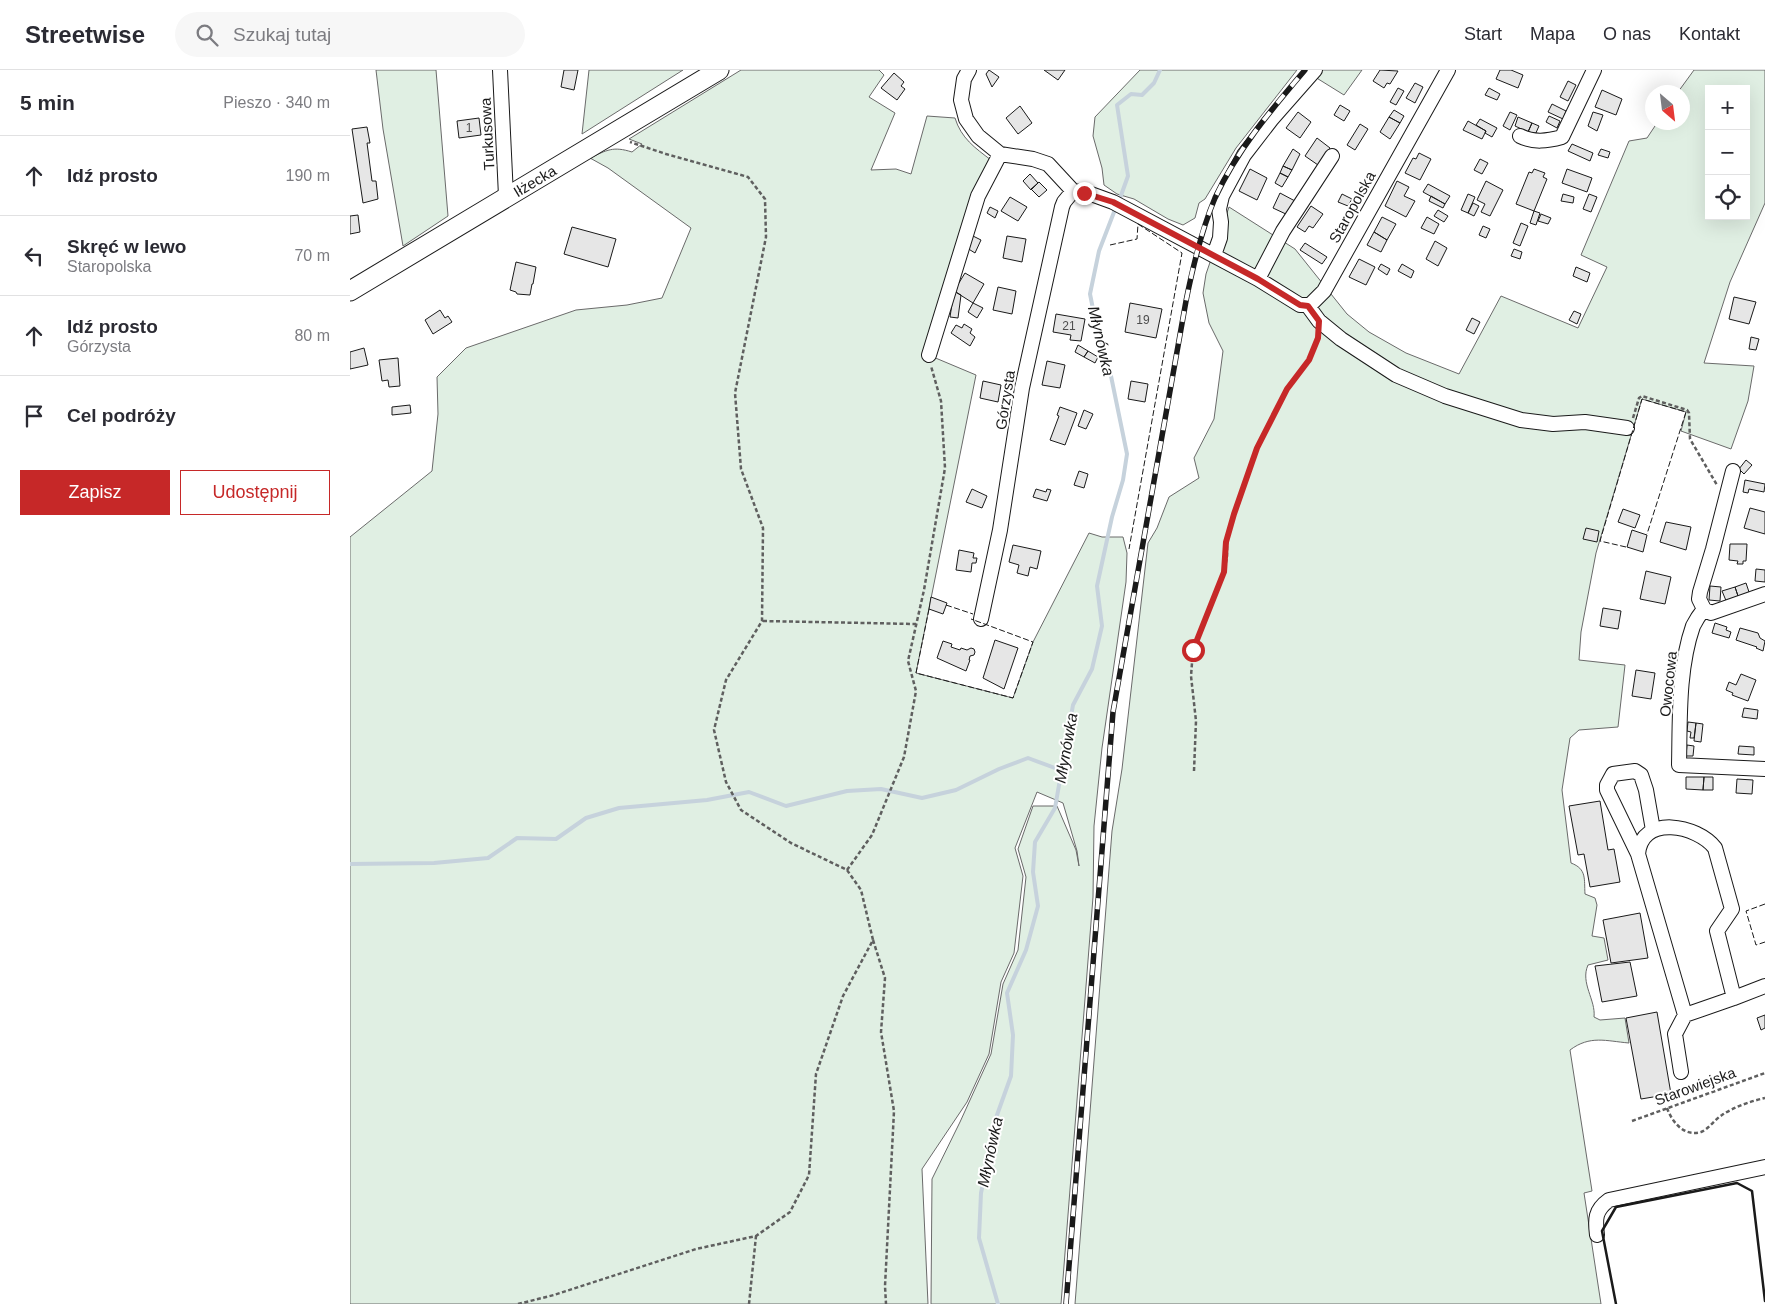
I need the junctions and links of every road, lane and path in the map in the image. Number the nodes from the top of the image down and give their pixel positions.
1 (500, 70) edge
2 (719, 70) edge
3 (969, 70) edge
4 (1315, 70) edge
5 (1448, 70) edge
6 (1594, 70) edge
7 (610, 134) junction
8 (1520, 136) dead end
9 (1000, 154) junction
10 (1332, 156) dead end
11 (1073, 191) junction
12 (506, 196) junction
13 (1214, 256) junction
14 (1258, 279) junction
15 (350, 291) edge
16 (1308, 306) junction
17 (1319, 321) junction
18 (930, 355) joint
19 (1627, 428) joint
20 (1733, 471) dead end
21 (1726, 501) junction
22 (1765, 594) edge
23 (1704, 609) junction
24 (981, 619) dead end
25 (762, 621) junction
26 (916, 624) junction
27 (1765, 769) edge
28 (1194, 770) dead end
29 (1653, 830) junction
30 (1638, 854) junction
31 (847, 870) junction
32 (873, 940) junction
33 (1765, 986) edge
34 (1734, 998) junction
35 (1684, 1015) junction
36 (1681, 1072) dead end
37 (1765, 1073) edge
38 (1765, 1098) edge
39 (1667, 1108) junction
40 (1632, 1121) dead end
41 (1765, 1167) edge
42 (1597, 1235) dead end
43 (756, 1236) junction
44 (518, 1304) edge
45 (749, 1304) edge
46 (886, 1304) edge

1 - 12 street, Turkusowa
2 - 7 main road, Iłżecka
3 - 9 street
4 - 13 street
5 - 16 street, Staropolska
6 - 8 street
7 - 12 main road, Iłżecka
7 - 25 path
9 - 11 street
9 - 18 street
10 - 14 street
11 - 13 street
11 - 24 street, Górzysta
12 - 15 main road, Iłżecka
13 - 14 street
14 - 16 street
16 - 17 street
17 - 19 street
17 - 28 path
18 - 26 path
19 - 21 path
20 - 21 street
21 - 23 street
22 - 23 street
23 - 27 street, Owocowa
25 - 26 path
25 - 31 path
26 - 31 path
29 - 30 street
29 - 30 street
29 - 34 street
30 - 35 street
31 - 32 path
32 - 43 path
32 - 46 path
33 - 34 street
34 - 35 street
35 - 36 street
37 - 39 path, Starowiejska
38 - 39 path
39 - 40 path, Starowiejska
41 - 42 street
43 - 44 path
43 - 45 path

